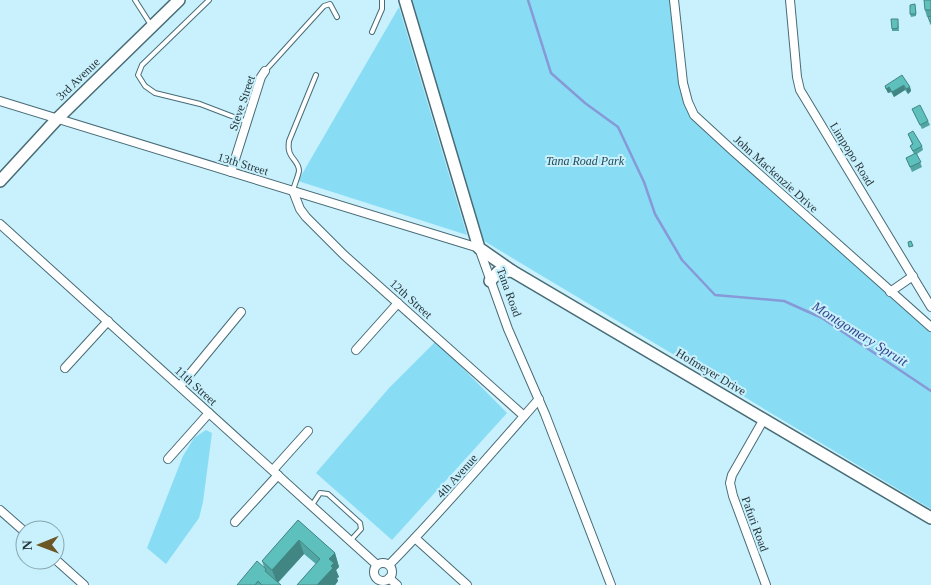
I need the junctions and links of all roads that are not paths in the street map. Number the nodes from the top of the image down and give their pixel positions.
1 (135, 0) edge
2 (179, 0) edge
3 (208, 0) edge
4 (382, 0) edge
5 (405, 0) edge
6 (674, 0) edge
7 (790, 0) edge
8 (337, 17) dead end
9 (152, 27) junction
10 (372, 32) dead end
11 (265, 71) joint
12 (316, 75) dead end
13 (0, 101) edge
14 (58, 118) junction
15 (247, 122) junction
16 (231, 172) junction
17 (0, 181) edge
18 (293, 191) junction
19 (0, 224) edge
20 (479, 248) junction
21 (512, 271) junction
22 (913, 276) junction
23 (490, 281) junction
24 (890, 292) junction
25 (398, 303) junction
26 (931, 307) edge
27 (241, 312) dead end
28 (108, 321) junction
29 (931, 327) edge
30 (356, 350) dead end
31 (65, 368) dead end
32 (180, 386) junction
33 (539, 399) junction
34 (209, 413) junction
35 (524, 416) junction
36 (764, 419) junction
37 (308, 431) dead end
38 (168, 459) dead end
39 (276, 472) junction
40 (312, 504) junction
41 (0, 510) edge
42 (931, 518) edge
43 (235, 522) dead end
44 (15, 523) edge
45 (415, 538) junction
46 (351, 540) junction
47 (377, 565) junction
48 (388, 565) junction
49 (65, 568) edge
50 (376, 578) junction
51 (389, 578) junction
52 (84, 585) edge
53 (370, 585) edge
54 (397, 585) edge
55 (467, 585) edge
56 (611, 585) edge
57 (766, 585) edge

1 - 9 lane
2 - 9 main road, 3rd Avenue
3 - 15 lane
4 - 10 lane
5 - 20 main road, Tana Road
6 - 24 street, John Mackenzie Drive
7 - 22 street, Limpopo Road
8 - 11 lane
9 - 14 main road, 3rd Avenue
11 - 15 street, Steve Street
12 - 18 lane
13 - 14 street, 13th Street
14 - 16 street, 13th Street
14 - 17 main road, 3rd Avenue
15 - 16 street, Steve Street
16 - 18 street, 13th Street
18 - 20 street, 13th Street
18 - 25 street, 12th Street
19 - 28 street, 11th Street
20 - 21 main road, Hofmeyer Drive
20 - 23 street, Tana Road
21 - 23 main road
21 - 36 main road, Hofmeyer Drive
22 - 24 street
22 - 26 street, Limpopo Road
23 - 33 street, Tana Road
24 - 29 street, John Mackenzie Drive
25 - 30 street
25 - 35 street, 12th Street
27 - 32 street
28 - 31 street
28 - 32 street, 11th Street
32 - 34 street, 11th Street
33 - 35 street, 4th Avenue
33 - 56 street, Tana Road
34 - 38 street
34 - 39 street, 11th Street
35 - 45 street, 4th Avenue
36 - 42 main road, Hofmeyer Drive
36 - 57 street, Pafuri Road
37 - 39 street
39 - 40 street, 11th Street
39 - 43 street
40 - 46 street, 11th Street
40 - 46 lane
41 - 44 street
45 - 48 street, 4th Avenue
45 - 55 street
46 - 47 street, 11th Street
47 - 48 street
47 - 50 street
48 - 51 street
49 - 52 street
50 - 51 street
50 - 53 street
51 - 54 street

